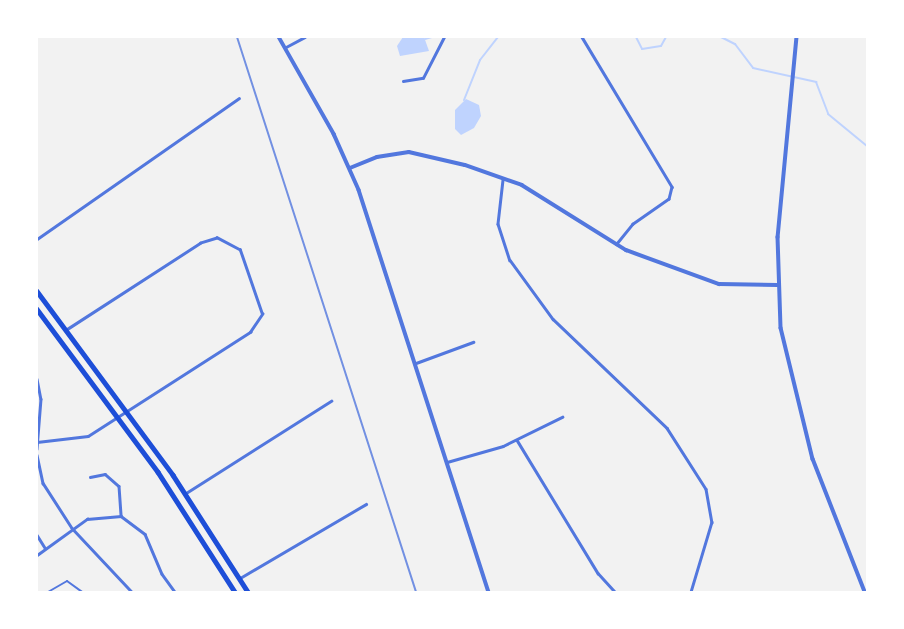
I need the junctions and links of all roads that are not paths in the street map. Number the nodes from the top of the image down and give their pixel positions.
1 (279, 37) edge
2 (305, 37) edge
3 (444, 37) edge
4 (582, 37) edge
5 (797, 37) edge
6 (285, 48) junction
7 (403, 81) dead end
8 (239, 98) dead end
9 (350, 169) junction
10 (504, 177) junction
11 (37, 239) edge
12 (616, 245) junction
13 (777, 285) junction
14 (37, 291) edge
15 (37, 309) edge
16 (68, 329) junction
17 (473, 342) dead end
18 (416, 363) junction
19 (37, 379) edge
20 (331, 401) dead end
21 (128, 410) junction
22 (119, 417) junction
23 (562, 417) dead end
24 (517, 440) junction
25 (37, 442) edge
26 (37, 449) edge
27 (37, 455) edge
28 (447, 462) junction
29 (90, 477) dead end
30 (186, 493) junction
31 (366, 504) dead end
32 (121, 516) junction
33 (72, 528) junction
34 (37, 536) edge
35 (45, 548) junction
36 (37, 555) edge
37 (240, 578) junction
38 (48, 592) edge
39 (82, 592) edge
40 (132, 592) edge
41 (175, 592) edge
42 (235, 592) edge
43 (248, 592) edge
44 (489, 592) edge
45 (615, 592) edge
46 (691, 592) edge
47 (865, 592) edge

1 - 6 street
2 - 6 street
3 - 7 street
4 - 12 street
5 - 13 street
6 - 9 street
8 - 11 street
9 - 10 street
9 - 18 street
10 - 12 street
10 - 46 street
12 - 13 street
13 - 47 street
14 - 16 main road
15 - 22 main road
16 - 21 main road
16 - 21 street
17 - 18 street
18 - 28 street
19 - 25 street
20 - 30 street
21 - 22 street
21 - 30 main road
22 - 25 street
22 - 42 main road
23 - 24 street
24 - 28 street
24 - 45 street
25 - 26 street
27 - 33 street
28 - 44 street
29 - 32 street
30 - 37 main road
31 - 37 street
32 - 33 street
32 - 41 street
33 - 35 street
33 - 40 street
34 - 35 street
35 - 36 street
37 - 43 main road
38 - 39 lane

